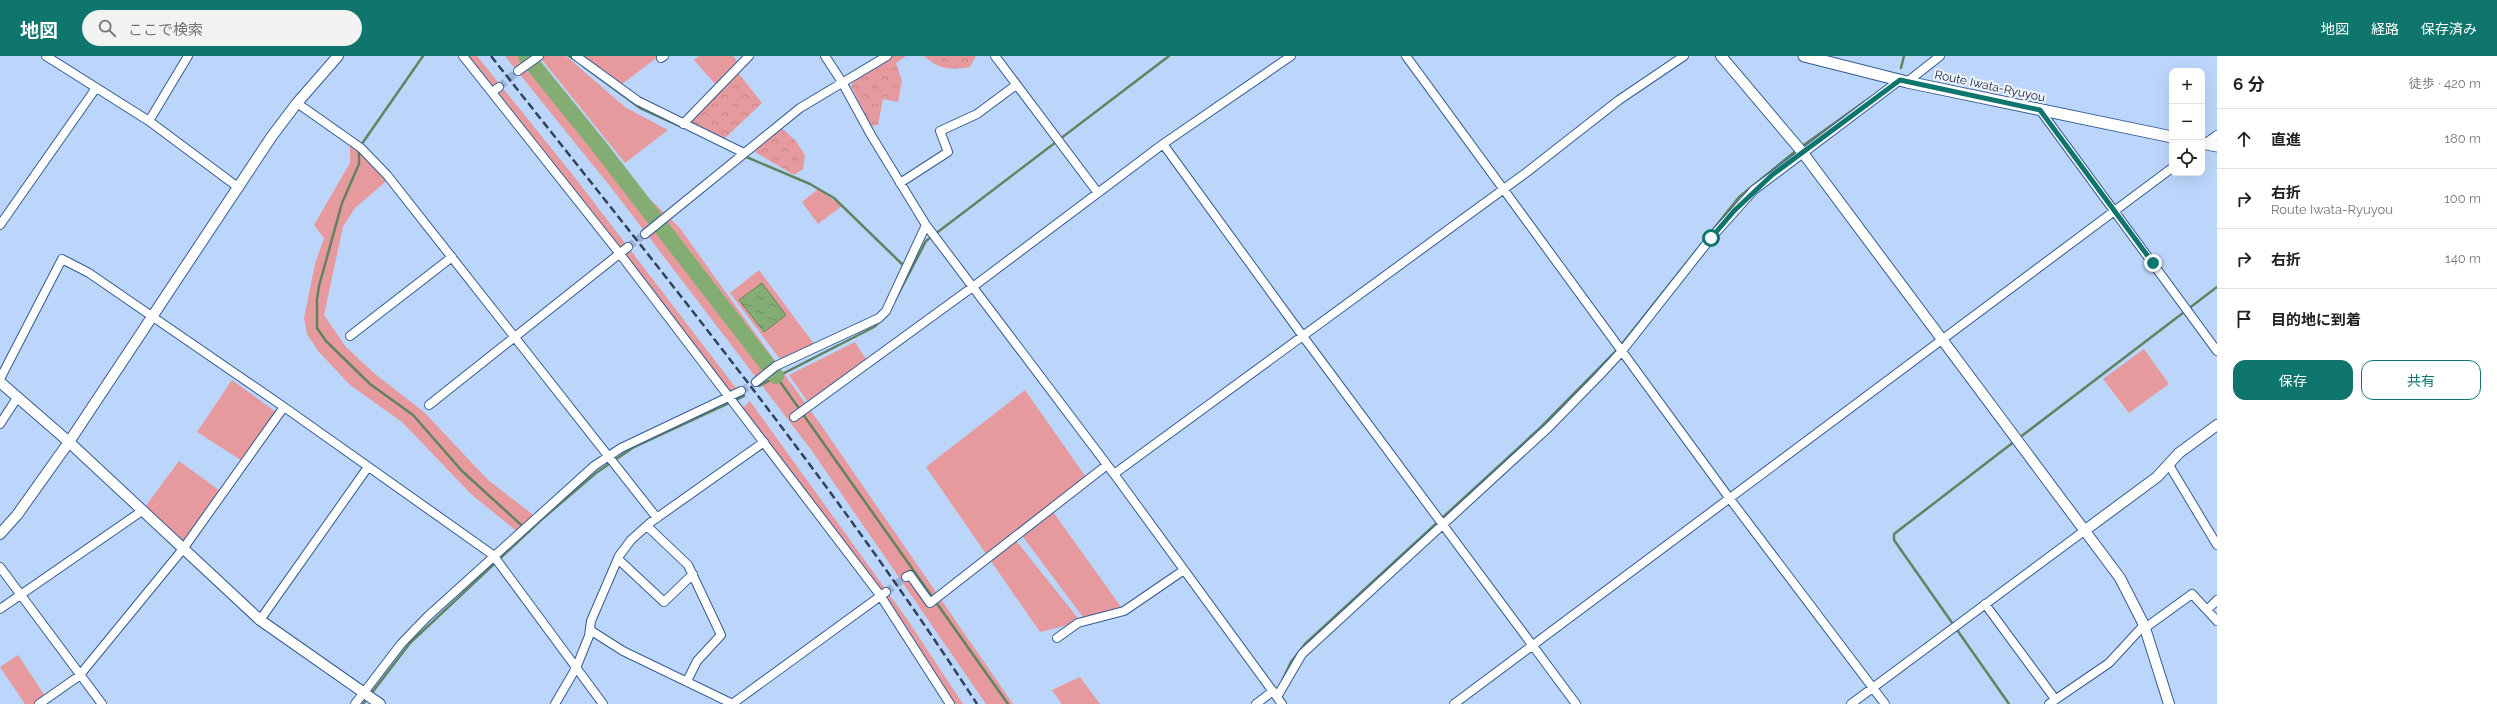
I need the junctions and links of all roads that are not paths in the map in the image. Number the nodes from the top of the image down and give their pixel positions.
1 (188, 56) edge
2 (338, 56) edge
3 (463, 56) edge
4 (539, 56) edge
5 (576, 56) edge
6 (749, 56) edge
7 (825, 56) edge
8 (887, 56) edge
9 (995, 56) edge
10 (1291, 56) edge
11 (1406, 56) edge
12 (1684, 56) edge
13 (1721, 56) edge
14 (1804, 56) edge
15 (1940, 56) edge
16 (50, 57) edge
17 (518, 71) tunnel mouth
18 (1904, 81) junction
19 (842, 82) junction
20 (1016, 85) junction
21 (96, 88) junction
22 (296, 103) junction
23 (2040, 110) junction
24 (149, 121) junction
25 (683, 124) junction
26 (2217, 135) edge
27 (2169, 136) edge
28 (2205, 143) edge
29 (1163, 144) junction
30 (2205, 144) edge
31 (2217, 146) edge
32 (744, 153) junction
33 (1803, 153) junction
34 (2169, 170) edge
35 (900, 183) junction
36 (239, 188) junction
37 (1502, 189) junction
38 (1098, 193) junction
39 (2115, 211) junction
40 (0, 225) edge
41 (926, 225) junction
42 (645, 234) tunnel mouth
43 (628, 247) tunnel mouth
44 (620, 254) junction
45 (452, 257) junction
46 (974, 286) junction
47 (152, 316) junction
48 (1302, 335) junction
49 (350, 336) dead end
50 (516, 336) junction
51 (1942, 340) junction
52 (1622, 351) junction
53 (2217, 351) edge
54 (0, 379) edge
55 (0, 382) edge
56 (756, 382) tunnel mouth
57 (741, 391) tunnel mouth
58 (730, 396) junction
59 (17, 398) junction
60 (429, 405) dead end
61 (284, 407) junction
62 (794, 417) dead end
63 (0, 424) edge
64 (2217, 425) edge
65 (68, 442) junction
66 (764, 442) junction
67 (609, 456) junction
68 (1107, 465) junction
69 (368, 466) junction
70 (2169, 466) junction
71 (1114, 474) junction
72 (1730, 498) junction
73 (142, 511) junction
74 (657, 518) junction
75 (1442, 525) junction
76 (647, 526) junction
77 (2084, 531) junction
78 (0, 534) edge
79 (2217, 545) edge
80 (183, 549) junction
81 (493, 555) junction
82 (618, 559) junction
83 (0, 567) edge
84 (1184, 570) junction
85 (692, 574) junction
86 (906, 577) dead end
87 (883, 593) junction
88 (20, 595) junction
89 (2217, 600) edge
90 (1985, 604) junction
91 (0, 609) edge
92 (2207, 610) junction
93 (260, 620) junction
94 (2217, 621) edge
95 (2144, 626) junction
96 (590, 630) junction
97 (1057, 638) dead end
98 (1532, 646) junction
99 (576, 668) junction
100 (79, 676) junction
101 (687, 681) junction
102 (1873, 688) junction
103 (362, 692) junction
104 (1277, 698) edge
105 (374, 702) edge
106 (2053, 702) edge
107 (39, 704) edge
108 (102, 704) edge
109 (355, 704) edge
110 (555, 704) edge
111 (603, 704) edge
112 (733, 704) edge
113 (950, 704) edge
114 (1256, 704) edge
115 (1454, 704) edge
116 (1576, 704) edge
117 (1851, 704) edge
118 (1884, 704) edge
119 (2169, 704) edge

1 - 24 street
2 - 22 street
3 - 44 street
4 - 17 street
5 - 25 street
6 - 25 street
7 - 19 street
8 - 19 street
9 - 20 street
10 - 29 street
11 - 37 street
12 - 37 street
13 - 33 street
14 - 18 main road, Route Iwata-Ryuyou
15 - 18 street
16 - 21 street
18 - 23 main road, Route Iwata-Ryuyou
18 - 33 street
19 - 32 street
19 - 35 street
20 - 35 street
20 - 38 street
21 - 24 street
21 - 40 street
22 - 36 street
22 - 45 street
23 - 27 main road, Route Iwata-Ryuyou
23 - 39 street
24 - 36 street
25 - 32 street
26 - 28 street
29 - 38 street
29 - 48 street
30 - 31 main road
32 - 42 street
33 - 51 street
33 - 52 street
34 - 39 street
35 - 41 street
36 - 47 street
37 - 48 street
37 - 52 street
38 - 46 street
39 - 51 street
39 - 53 street
41 - 46 street
41 - 56 street
43 - 44 street
44 - 50 street
44 - 58 street
45 - 49 street
45 - 50 street
46 - 62 street
46 - 68 street
47 - 54 street
47 - 61 street
47 - 65 street
48 - 71 street
48 - 75 street
50 - 60 street
50 - 67 street
51 - 72 street
51 - 77 street
52 - 72 street
52 - 75 street
55 - 59 street
57 - 58 street
58 - 66 street
58 - 67 street
59 - 63 street
59 - 65 street
61 - 69 street
61 - 80 street
64 - 70 street
65 - 73 street
65 - 78 street
66 - 74 street
66 - 87 street
67 - 74 street
67 - 81 street
68 - 71 street
68 - 86 street
69 - 81 street
69 - 93 street
70 - 77 street
70 - 79 street
71 - 84 street
72 - 98 street
72 - 102 street
73 - 80 street
73 - 88 street
74 - 76 street
75 - 98 street
75 - 104 street
76 - 82 street
76 - 85 street
77 - 90 street
77 - 95 street
80 - 93 street
80 - 100 street
81 - 99 street
81 - 103 street
82 - 85 street
82 - 96 street
83 - 88 street
84 - 97 street
84 - 104 street
85 - 101 street
87 - 112 street
87 - 113 street
88 - 91 street
88 - 100 street
89 - 92 street
90 - 102 street
90 - 106 street
92 - 94 street
92 - 95 street
93 - 103 street
95 - 106 street
95 - 119 street
96 - 99 street
96 - 101 street
98 - 115 street
98 - 116 street
99 - 110 street
99 - 111 street
100 - 107 street
100 - 108 street
101 - 112 street
102 - 117 street
102 - 118 street
103 - 105 street
103 - 109 street
104 - 114 street

